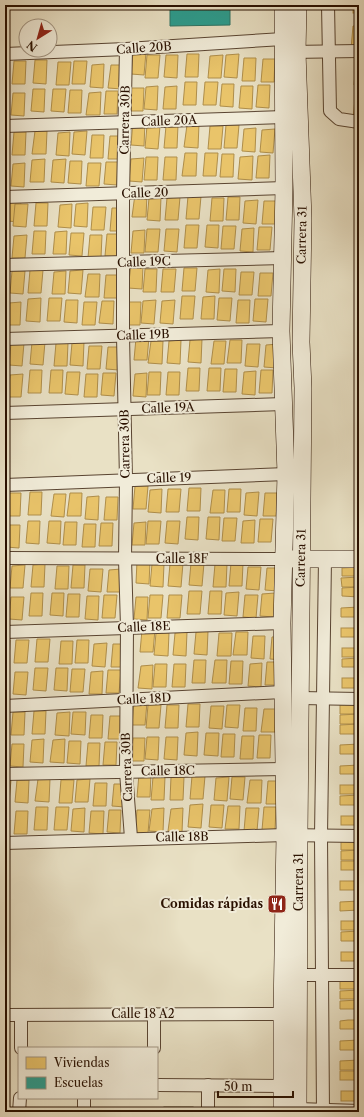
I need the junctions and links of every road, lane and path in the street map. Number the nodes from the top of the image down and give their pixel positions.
1 (283, 5) edge
2 (298, 5) edge
3 (328, 5) edge
4 (288, 47) junction
5 (126, 49) junction
6 (328, 51) junction
7 (359, 52) edge
8 (5, 54) edge
9 (284, 117) junction
10 (126, 122) junction
11 (359, 122) edge
12 (5, 126) edge
13 (284, 188) junction
14 (123, 194) junction
15 (5, 197) edge
16 (283, 258) junction
17 (124, 262) junction
18 (5, 265) edge
19 (281, 331) junction
20 (123, 336) junction
21 (5, 339) edge
22 (283, 404) junction
23 (125, 409) junction
24 (5, 413) edge
25 (286, 474) junction
26 (126, 480) junction
27 (5, 484) edge
28 (5, 558) edge
29 (125, 558) junction
30 (284, 559) junction
31 (300, 559) junction
32 (325, 559) junction
33 (359, 559) edge
34 (282, 623) junction
35 (127, 627) junction
36 (5, 632) edge
37 (282, 692) junction
38 (300, 698) junction
39 (323, 699) junction
40 (359, 699) edge
41 (127, 700) junction
42 (5, 706) edge
43 (283, 769) junction
44 (126, 772) junction
45 (5, 774) edge
46 (292, 835) junction
47 (321, 836) junction
48 (359, 836) edge
49 (131, 838) junction
50 (5, 842) edge
51 (299, 975) junction
52 (321, 975) junction
53 (359, 975) edge
54 (154, 1014) junction
55 (282, 1014) junction
56 (5, 1015) edge
57 (21, 1015) junction
58 (21, 1047) edge
59 (154, 1047) edge
60 (158, 1085) edge
61 (208, 1085) junction
62 (282, 1086) junction
63 (20, 1099) edge
64 (84, 1099) edge
65 (293, 1111) edge
66 (323, 1111) edge
67 (359, 1111) edge
68 (19, 1112) edge
69 (84, 1112) edge
70 (208, 1112) edge

1 - 4 main road, Carrera 31
2 - 4 main road, Carrera 31
3 - 6 street
4 - 5 street, Calle 20B
4 - 6 street, Calle 20B
4 - 9 main road, Carrera 31
4 - 31 main road, Carrera 31
5 - 8 street, Calle 20B
5 - 10 street, Carrera 30B
6 - 7 street
6 - 11 street
9 - 10 street, Calle 20A
9 - 13 main road, Carrera 31
10 - 12 street, Calle 20A
10 - 14 street, Carrera 30B
13 - 14 street, Calle 20
13 - 16 main road, Carrera 31
14 - 15 street, Calle 20
14 - 17 street, Carrera 30B
16 - 17 street, Calle 19C
16 - 19 main road, Carrera 31
17 - 18 street, Calle 19C
17 - 20 street, Carrera 30B
19 - 20 street, Calle 19B
19 - 22 main road, Carrera 31
20 - 21 street, Calle 19B
20 - 23 street, Carrera 30B
22 - 23 street, Calle 19A
22 - 25 main road, Carrera 31
23 - 24 street, Calle 19A
23 - 26 street, Carrera 30B
25 - 26 street, Calle 19
25 - 30 main road, Carrera 31
26 - 27 street, Calle 19
26 - 29 street, Carrera 30B
28 - 29 street, Calle 18F
29 - 30 street, Calle 18F
29 - 35 street, Carrera 30B
30 - 31 main road, Calle 18F
30 - 34 main road, Carrera 31
31 - 32 main road, Calle 18F
31 - 38 main road, Carrera 31
32 - 33 main road, Calle 18F
32 - 39 street
34 - 35 street, Calle 18E
34 - 37 main road, Carrera 31
35 - 36 street, Calle 18E
35 - 41 street, Carrera 30B
37 - 41 street, Calle 18D
37 - 43 main road, Carrera 31
38 - 39 street
38 - 46 main road, Carrera 31
39 - 40 street
39 - 47 street
41 - 42 street, Calle 18D
41 - 44 street, Carrera 30B
43 - 44 street, Calle 18C
43 - 46 main road, Carrera 31
44 - 45 street, Calle 18C
44 - 49 street, Carrera 30B
46 - 47 street, Calle 18B
46 - 49 street, Calle 18B
46 - 51 main road, Carrera 31
46 - 55 main road, Carrera 31
47 - 48 street, Calle 18B
47 - 52 street
49 - 50 street, Calle 18B
51 - 52 street
51 - 65 main road, Carrera 31
52 - 53 street
52 - 66 street
54 - 55 street, Calle 18 A2
54 - 57 street, Calle 18 A2
54 - 59 street
55 - 62 main road, Carrera 31
56 - 57 street, Calle 18 A2
57 - 58 street
60 - 61 street
61 - 62 street
61 - 70 street
62 - 65 main road, Carrera 31
63 - 68 street
64 - 69 street
65 - 66 street
66 - 67 street

